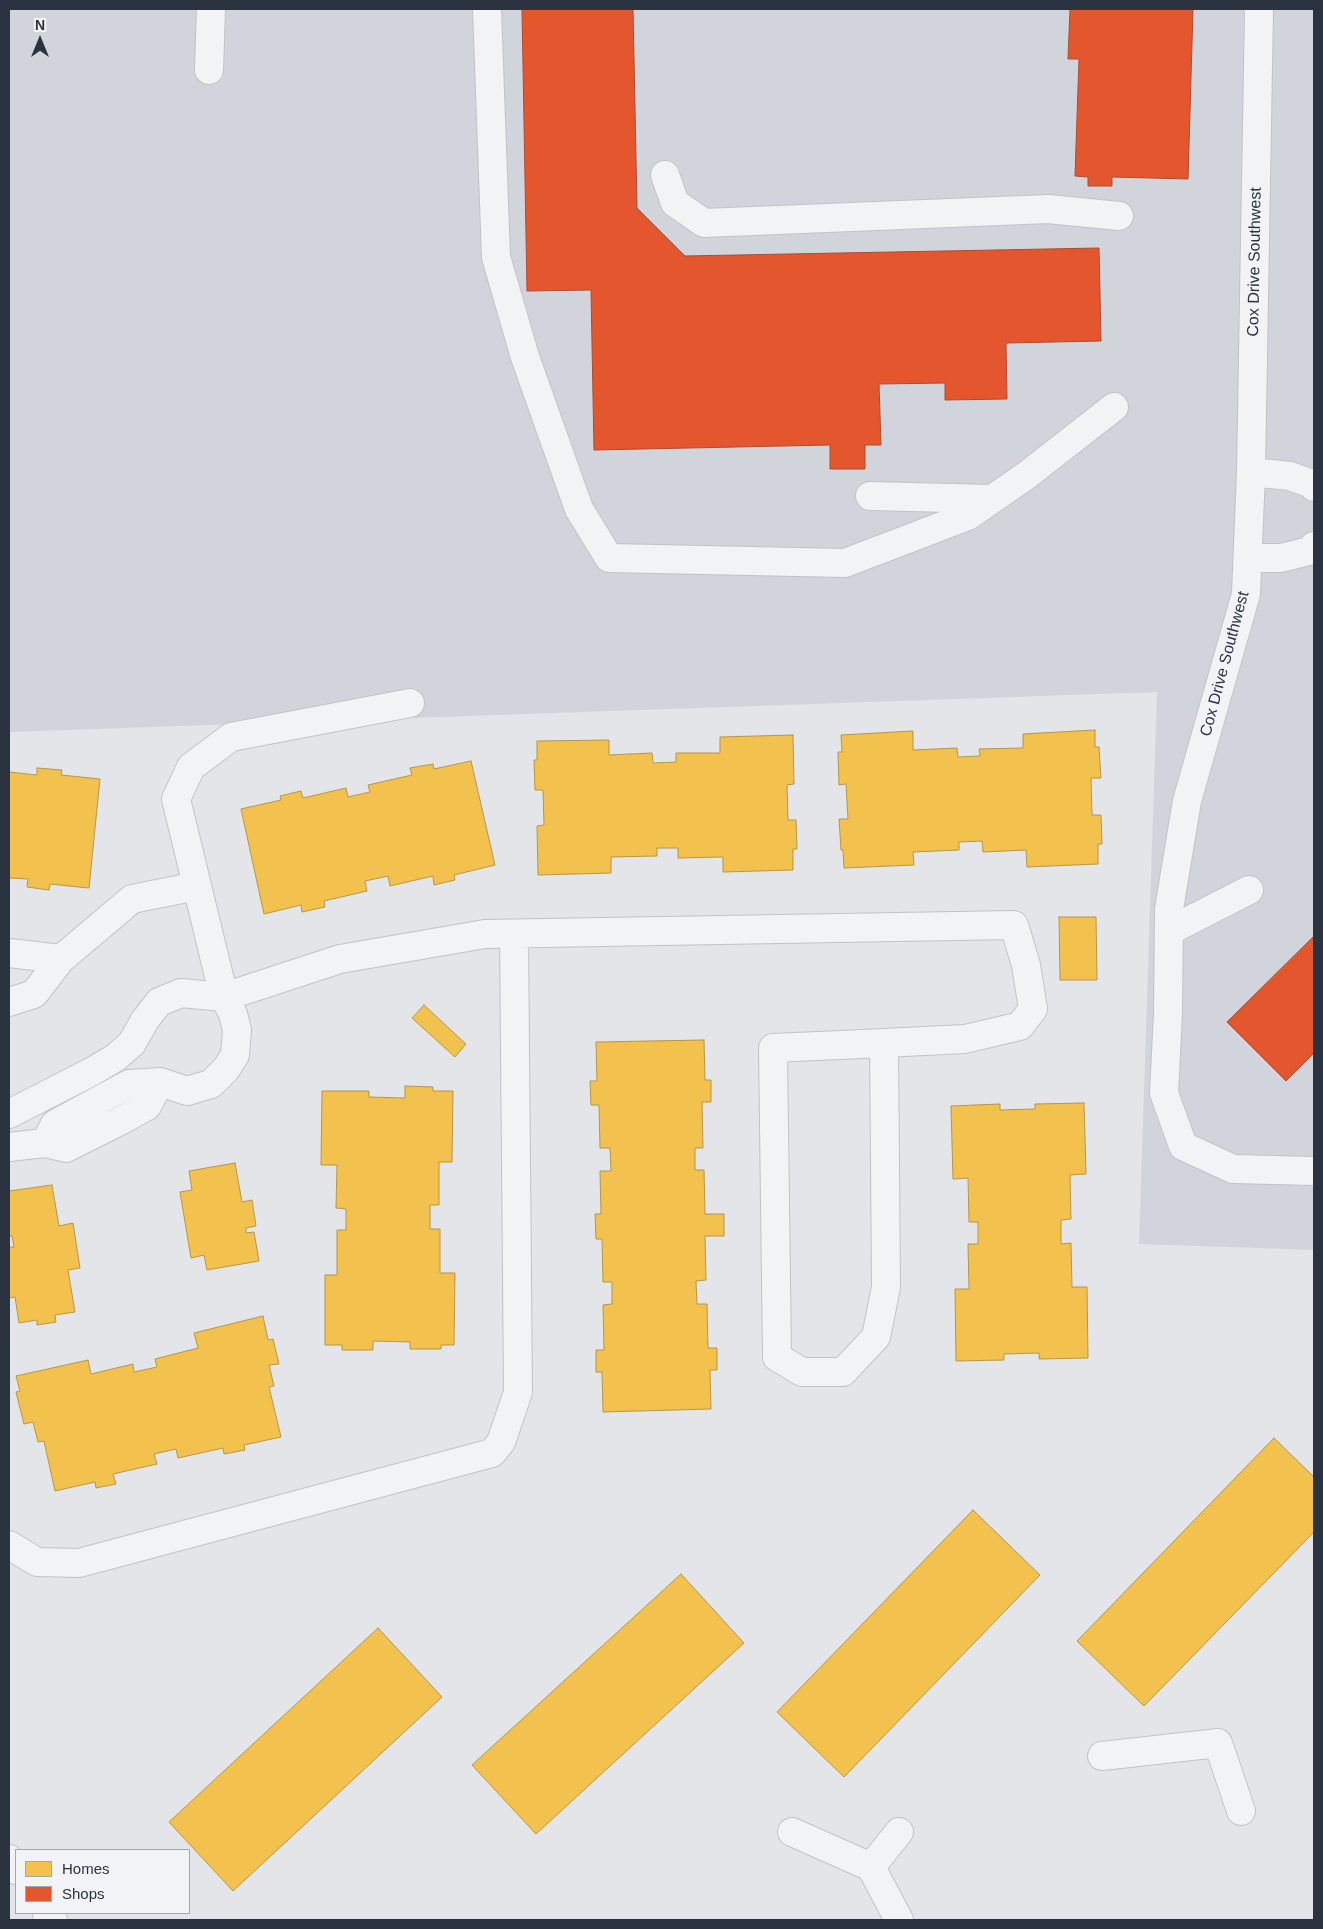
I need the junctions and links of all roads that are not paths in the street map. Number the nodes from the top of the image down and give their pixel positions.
1 (211, 9) edge
2 (487, 9) edge
3 (1259, 9) edge
4 (209, 70) dead end
5 (664, 175) dead end
6 (1119, 216) dead end
7 (1114, 407) dead end
8 (1251, 472) junction
9 (1314, 487) edge
10 (870, 496) dead end
11 (992, 499) junction
12 (1314, 546) edge
13 (1248, 558) junction
14 (410, 703) dead end
15 (197, 886) junction
16 (1249, 890) dead end
17 (1169, 931) junction
18 (514, 934) junction
19 (9, 953) edge
20 (61, 959) junction
21 (224, 996) junction
22 (9, 1002) edge
23 (884, 1043) junction
24 (115, 1058) junction
25 (160, 1082) junction
26 (67, 1084) junction
27 (129, 1084) junction
28 (79, 1111) junction
29 (9, 1114) edge
30 (91, 1136) junction
31 (45, 1143) junction
32 (9, 1147) edge
33 (1314, 1171) edge
34 (9, 1545) edge
35 (1102, 1756) dead end
36 (1241, 1811) dead end
37 (792, 1832) dead end
38 (899, 1832) dead end
39 (871, 1867) junction
40 (899, 1920) edge

1 - 4 street
2 - 11 street
3 - 8 street, Cox Drive Southwest
5 - 6 street
7 - 11 street
8 - 9 street
8 - 13 street, Cox Drive Southwest
10 - 11 street
12 - 13 street
13 - 17 street, Cox Drive Southwest
14 - 15 street
15 - 20 street
15 - 21 street
16 - 17 street
17 - 33 street, Cox Drive Southwest
18 - 21 street
18 - 23 street
18 - 34 street
19 - 20 street
20 - 22 street
21 - 24 street
21 - 25 street
23 - 23 street
24 - 26 street
24 - 27 street
25 - 27 street
25 - 30 street
26 - 28 street
26 - 29 street
27 - 28 street
28 - 30 street
28 - 31 street
30 - 31 street
31 - 32 street
35 - 36 street
37 - 39 street
38 - 39 street
39 - 40 street

